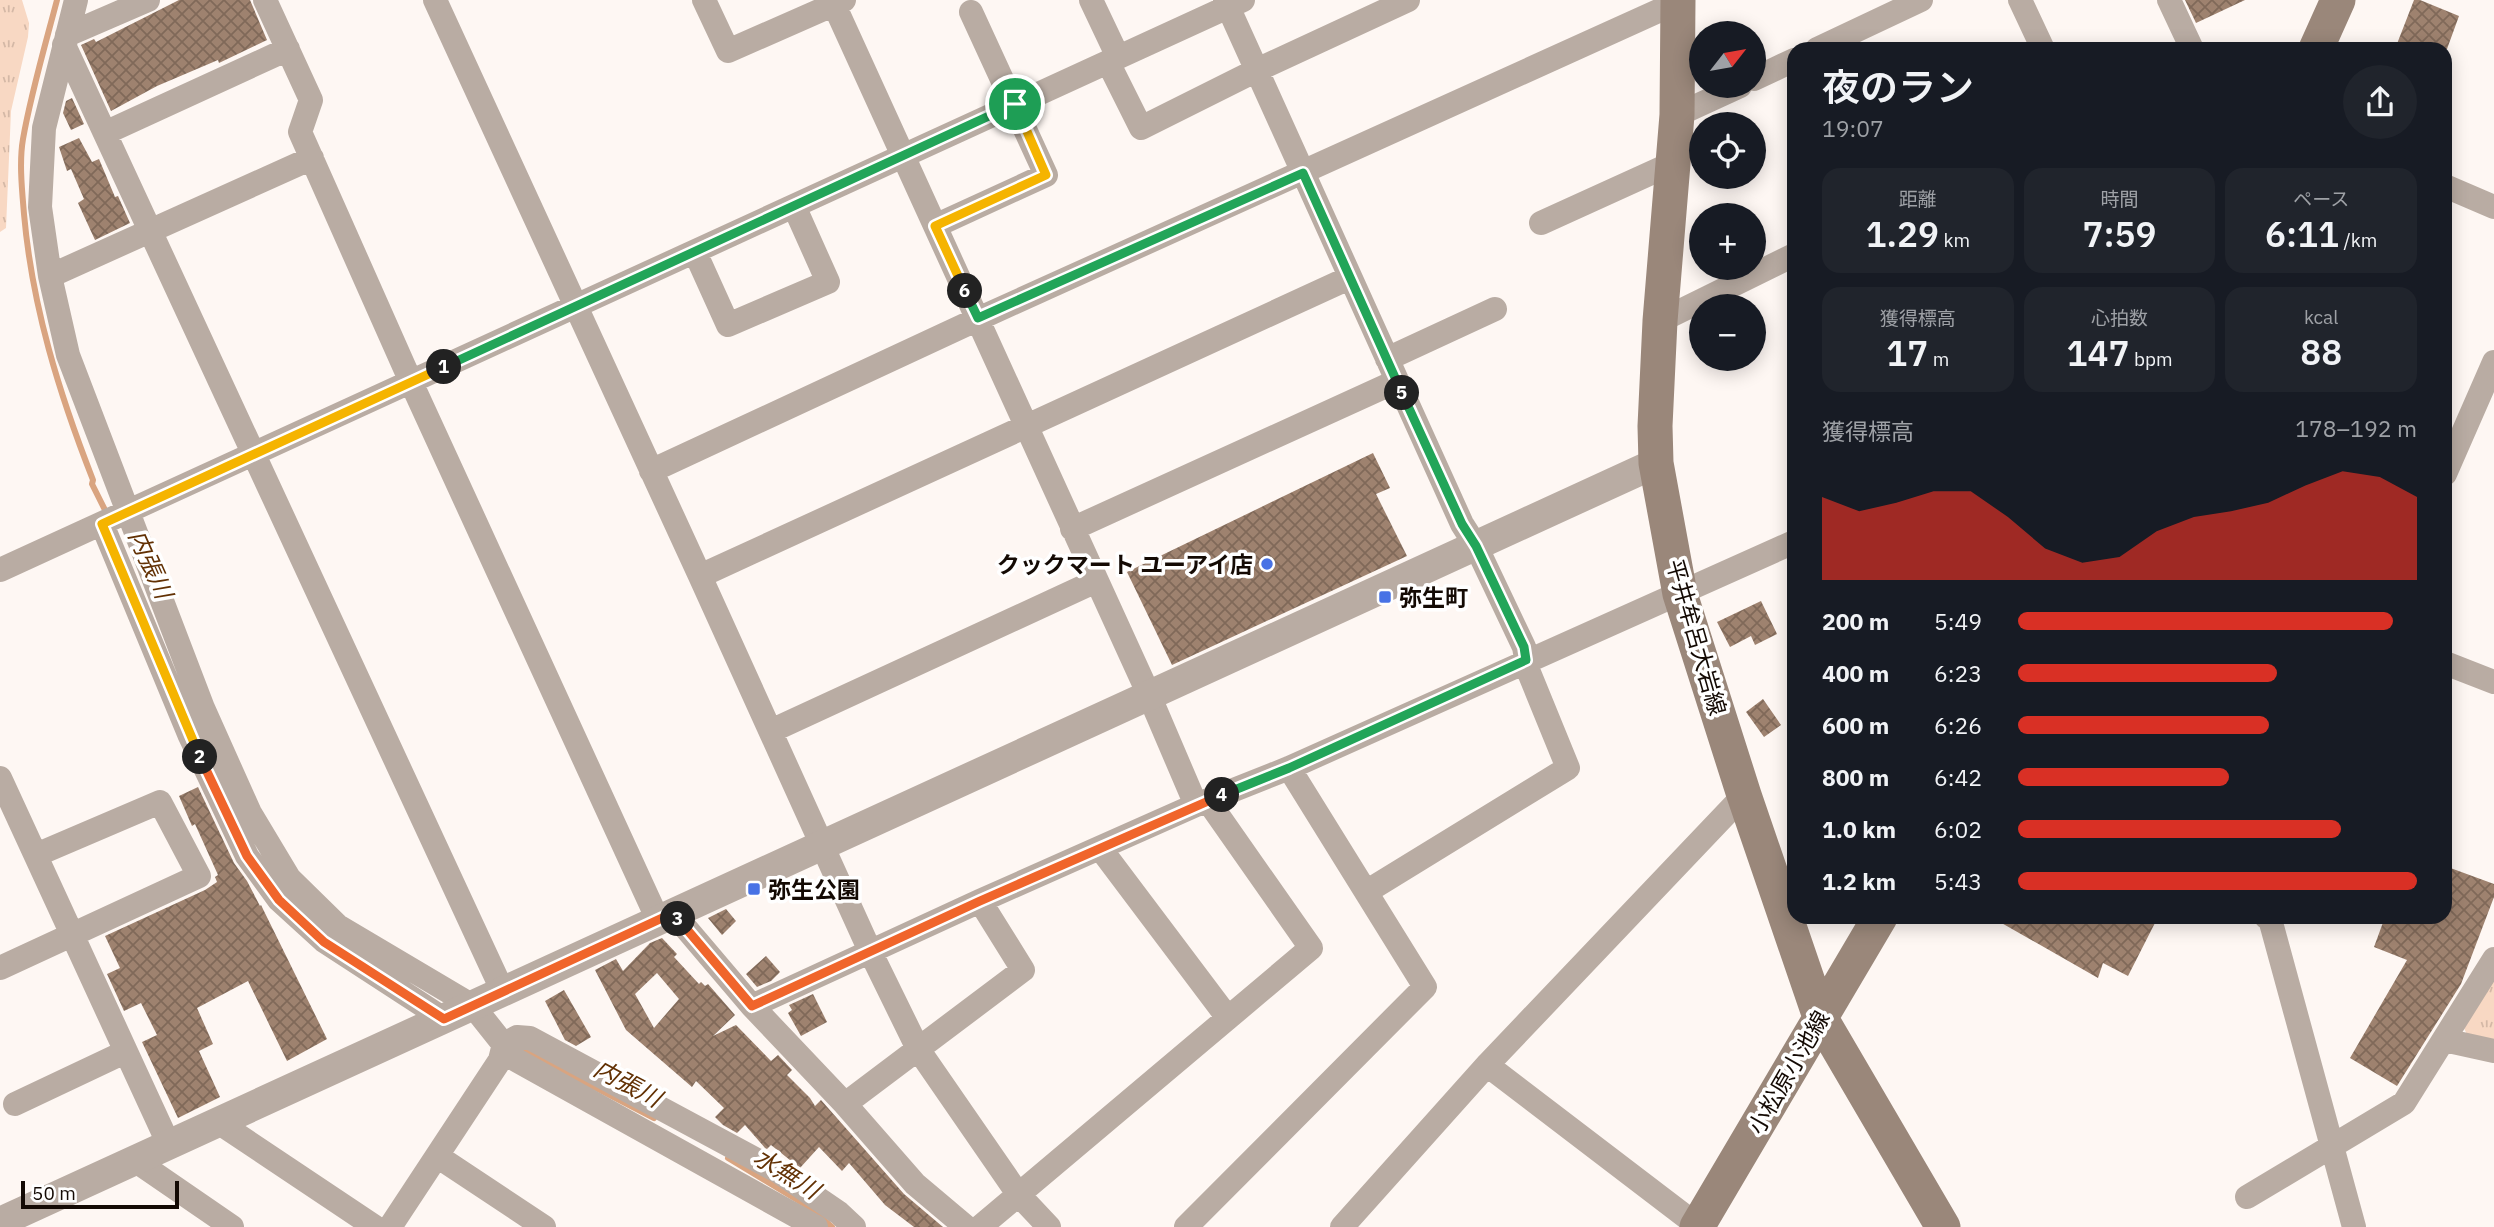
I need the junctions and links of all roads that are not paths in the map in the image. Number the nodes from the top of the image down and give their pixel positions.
1 (76, 0) edge
2 (148, 0) edge
3 (265, 0) edge
4 (435, 0) edge
5 (704, 0) edge
6 (1091, 0) edge
7 (1408, 0) edge
8 (1921, 0) edge
9 (2020, 0) edge
10 (2169, 0) edge
11 (1678, 1) edge
12 (837, 2) edge
13 (1232, 2) edge
14 (2332, 2) edge
15 (971, 12) dead end
16 (66, 40) junction
17 (1832, 42) edge
18 (2040, 42) edge
19 (2189, 42) edge
20 (2318, 42) edge
21 (288, 49) junction
22 (1113, 59) junction
23 (1787, 63) edge
24 (1257, 70) junction
25 (1766, 73) edge
26 (1714, 98) edge
27 (1015, 104) junction
28 (1677, 115) junction
29 (105, 133) junction
30 (903, 155) junction
31 (312, 158) junction
32 (1673, 163) junction
33 (1303, 173) junction
34 (2452, 189) edge
35 (794, 206) junction
36 (2494, 207) edge
37 (1541, 223) dead end
38 (935, 226) junction
39 (150, 230) junction
40 (695, 252) junction
41 (1787, 259) edge
42 (50, 276) junction
43 (1349, 278) junction
44 (575, 307) junction
45 (1495, 309) dead end
46 (978, 318) junction
47 (1660, 321) junction
48 (1387, 359) junction
49 (2494, 362) edge
50 (411, 382) junction
51 (1397, 382) junction
52 (1026, 425) junction
53 (254, 454) junction
54 (2452, 458) edge
55 (1656, 463) junction
56 (651, 471) junction
57 (115, 518) junction
58 (1072, 529) junction
59 (1787, 545) edge
60 (1476, 546) junction
61 (0, 570) edge
62 (700, 576) junction
63 (1096, 581) junction
64 (1680, 594) junction
65 (1526, 660) junction
66 (2452, 666) edge
67 (2494, 682) edge
68 (1149, 695) junction
69 (771, 731) junction
70 (1289, 768) junction
71 (0, 778) edge
72 (1744, 795) junction
73 (1202, 803) junction
74 (822, 844) junction
75 (1100, 848) junction
76 (36, 855) junction
77 (1366, 892) junction
78 (980, 901) junction
79 (666, 917) junction
80 (1787, 921) edge
81 (1788, 924) edge
82 (1876, 924) edge
83 (2271, 924) edge
84 (71, 935) junction
85 (870, 951) junction
86 (2494, 959) edge
87 (0, 968) edge
88 (503, 992) junction
89 (473, 1006) junction
90 (752, 1006) junction
91 (1820, 1017) junction
92 (1228, 1018) junction
93 (444, 1019) junction
94 (2444, 1040) junction
95 (504, 1044) junction
96 (918, 1049) junction
97 (2494, 1051) edge
98 (125, 1052) junction
99 (1487, 1065) junction
100 (15, 1104) dead end
101 (845, 1104) junction
102 (218, 1122) junction
103 (169, 1145) junction
104 (2333, 1146) junction
105 (436, 1156) junction
106 (136, 1161) junction
107 (1018, 1194) junction
108 (2247, 1197) dead end
109 (0, 1222) edge
110 (839, 1222) edge
111 (1698, 1226) edge
112 (232, 1227) edge
113 (375, 1227) edge
114 (390, 1227) edge
115 (544, 1227) edge
116 (816, 1227) edge
117 (966, 1227) edge
118 (980, 1227) edge
119 (1049, 1227) edge
120 (1186, 1227) edge
121 (1342, 1227) edge
122 (1943, 1227) edge
123 (2354, 1227) edge

1 - 16 street
2 - 16 street
3 - 21 street
4 - 44 street
5 - 12 street
6 - 22 street
7 - 24 street
8 - 17 street
9 - 18 street
10 - 19 street
11 - 28 main road, 平井牟呂大岩線
11 - 33 street
12 - 30 street
13 - 22 street
13 - 24 street
14 - 20 main road
15 - 27 street
16 - 29 street
16 - 42 street
21 - 29 street
21 - 31 street
22 - 24 street
22 - 27 street
23 - 25 street
24 - 33 street
26 - 28 street
27 - 30 street
27 - 38 street
28 - 32 main road, 平井牟呂大岩線
29 - 39 street
30 - 35 street
30 - 38 street
31 - 39 street
31 - 50 street
32 - 37 street
32 - 47 main road, 平井牟呂大岩線
33 - 43 street
33 - 46 street
34 - 36 street
35 - 40 street
35 - 40 street
38 - 46 street
39 - 42 street
39 - 53 street
40 - 44 street
41 - 47 street
42 - 57 street
43 - 48 street
43 - 52 street
44 - 50 street
44 - 56 street
45 - 48 street
46 - 52 street
46 - 56 street
47 - 55 main road, 平井牟呂大岩線
48 - 51 street
49 - 54 street
50 - 53 street
50 - 79 street
51 - 58 street
51 - 60 street
52 - 58 street
52 - 62 street
53 - 57 street
53 - 88 street
55 - 60 street
55 - 64 main road, 平井牟呂大岩線
56 - 62 street
57 - 61 street
57 - 89 street
57 - 93 street
58 - 63 street
59 - 64 street
60 - 65 street
60 - 68 street
62 - 69 street
63 - 68 street
63 - 69 street
64 - 65 street
64 - 72 main road, 平井牟呂大岩線
65 - 70 street
65 - 77 street
66 - 67 street
68 - 73 street
68 - 74 street
69 - 74 street
70 - 73 street
70 - 77 street
71 - 76 street
72 - 80 main road, 平井牟呂大岩線
72 - 99 street
73 - 75 street
73 - 92 street
74 - 79 street
74 - 85 street
75 - 78 street
75 - 92 street
76 - 84 street
76 - 84 street
77 - 120 street
78 - 85 street
78 - 96 street
79 - 88 street
79 - 90 street
81 - 91 main road, 平井牟呂大岩線
82 - 91 main road, 小松原小池線
83 - 104 street
84 - 87 street
84 - 98 street
85 - 90 street
85 - 96 street
86 - 94 street
88 - 89 street
89 - 93 street
89 - 95 street
90 - 101 street
91 - 111 main road, 小松原小池線
91 - 122 main road, 平井牟呂大岩線
92 - 107 street
93 - 102 street
94 - 97 street
94 - 104 street
95 - 105 street
95 - 110 street
95 - 116 street
96 - 101 street
96 - 107 street
98 - 100 street
98 - 103 street
99 - 111 street
99 - 121 street
101 - 117 street
102 - 103 street
102 - 113 street
103 - 106 street
104 - 108 street
104 - 123 street
105 - 114 street
105 - 115 street
106 - 109 street
106 - 112 street
107 - 118 street
107 - 119 street

